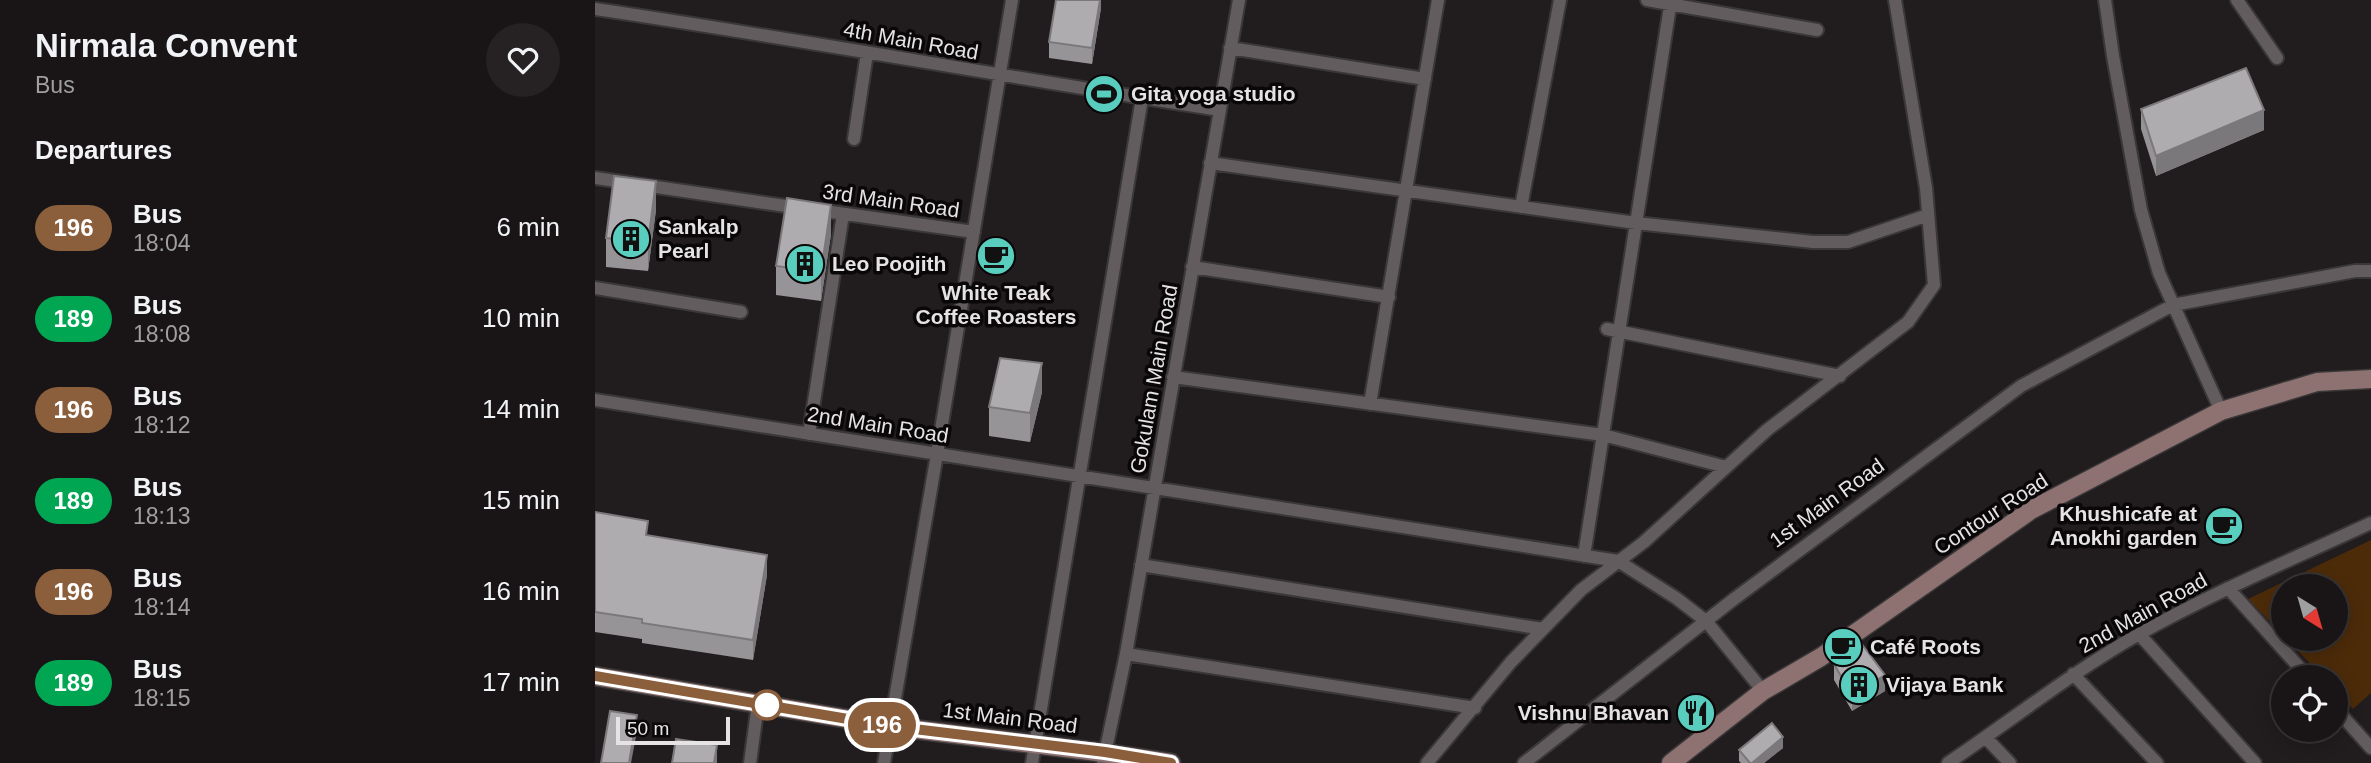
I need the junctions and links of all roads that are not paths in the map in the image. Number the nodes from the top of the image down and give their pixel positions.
1 (1012, 0) edge
2 (1239, 0) edge
3 (1438, 0) edge
4 (1560, 0) edge
5 (1647, 0) edge
6 (1895, 0) edge
7 (2105, 0) edge
8 (2237, 0) edge
9 (1670, 2) edge
10 (595, 9) edge
11 (1817, 30) dead end
12 (1230, 48) junction
13 (867, 53) junction
14 (2277, 58) dead end
15 (999, 76) junction
16 (1425, 79) junction
17 (1142, 98) junction
18 (1220, 110) junction
19 (854, 139) dead end
20 (1210, 163) junction
21 (595, 178) edge
22 (1406, 191) junction
23 (1521, 207) junction
24 (843, 214) junction
25 (1928, 215) junction
26 (1636, 222) junction
27 (974, 232) junction
28 (1192, 267) junction
29 (2371, 271) edge
30 (595, 288) edge
31 (1389, 296) junction
32 (2173, 305) junction
33 (741, 312) dead end
34 (1613, 330) junction
35 (1840, 376) junction
36 (1173, 377) junction
37 (2371, 379) edge
38 (595, 400) edge
39 (1370, 404) junction
40 (2221, 411) junction
41 (809, 434) junction
42 (1603, 435) junction
43 (937, 454) junction
44 (1726, 467) junction
45 (1079, 477) junction
46 (1154, 488) junction
47 (2371, 523) edge
48 (1584, 556) junction
49 (1618, 561) junction
50 (1141, 565) junction
51 (2228, 588) junction
52 (1706, 621) junction
53 (1543, 629) junction
54 (2139, 634) junction
55 (1126, 654) junction
56 (2297, 665) edge
57 (2073, 674) junction
58 (595, 676) edge
59 (1763, 691) junction
60 (758, 704) junction
61 (1475, 708) junction
62 (2348, 722) edge
63 (889, 726) junction
64 (1986, 738) junction
65 (1037, 744) junction
66 (2371, 748) edge
67 (1104, 758) edge
68 (750, 763) edge
69 (884, 763) edge
70 (1032, 763) edge
71 (1171, 763) edge
72 (1427, 763) edge
73 (1524, 763) edge
74 (1671, 763) edge
75 (1948, 763) edge
76 (2010, 763) edge
77 (2157, 763) edge
78 (2255, 763) edge

1 - 15 street
2 - 12 street, Gokulam Main Road
3 - 16 street
4 - 23 street
5 - 9 street
6 - 25 street
7 - 32 street
8 - 14 street
9 - 11 street
9 - 26 street
10 - 13 street, 4th Main Road
12 - 16 street
12 - 18 street, Gokulam Main Road
13 - 15 street, 4th Main Road
13 - 19 street
15 - 17 street, 4th Main Road
15 - 27 street
16 - 22 street
17 - 18 street, 4th Main Road
17 - 45 street
18 - 20 street, Gokulam Main Road
20 - 22 street
20 - 28 street, Gokulam Main Road
21 - 24 street, 3rd Main Road
22 - 23 street
22 - 31 street
23 - 26 street
24 - 27 street, 3rd Main Road
24 - 41 street
25 - 26 street
25 - 35 street
26 - 34 street
27 - 43 street
28 - 31 street
28 - 36 street, Gokulam Main Road
29 - 32 street, 1st Main Road
30 - 33 street
31 - 39 street
32 - 40 street
32 - 52 street, 1st Main Road
34 - 35 street
34 - 42 street
35 - 44 street
36 - 39 street
36 - 46 street, Gokulam Main Road
37 - 40 main road, Contour Road
38 - 41 street, 2nd Main Road
39 - 42 street
40 - 59 main road, Contour Road
41 - 43 street, 2nd Main Road
42 - 44 street
42 - 48 street
43 - 45 street, 2nd Main Road
43 - 63 street
44 - 49 street
45 - 46 street, 2nd Main Road
45 - 65 street
46 - 48 street, 2nd Main Road
46 - 50 street, Gokulam Main Road
47 - 51 street, 2nd Main Road
48 - 49 street, 2nd Main Road
49 - 52 street
49 - 53 street
50 - 53 street
50 - 55 street, Gokulam Main Road
51 - 54 street, 2nd Main Road
51 - 56 street
52 - 59 street
52 - 73 street, 1st Main Road
53 - 61 street
54 - 57 street, 2nd Main Road
54 - 78 street
55 - 61 street
55 - 67 street, Gokulam Main Road
57 - 64 street, 2nd Main Road
57 - 77 street
58 - 60 main road, 1st Main Road
59 - 74 main road, Contour Road
60 - 63 main road, 1st Main Road
60 - 68 street
61 - 72 street
62 - 66 street
63 - 65 main road, 1st Main Road
63 - 69 street
64 - 75 street, 2nd Main Road
64 - 76 street
65 - 67 main road, 1st Main Road
65 - 70 street
67 - 71 main road, 1st Main Road

